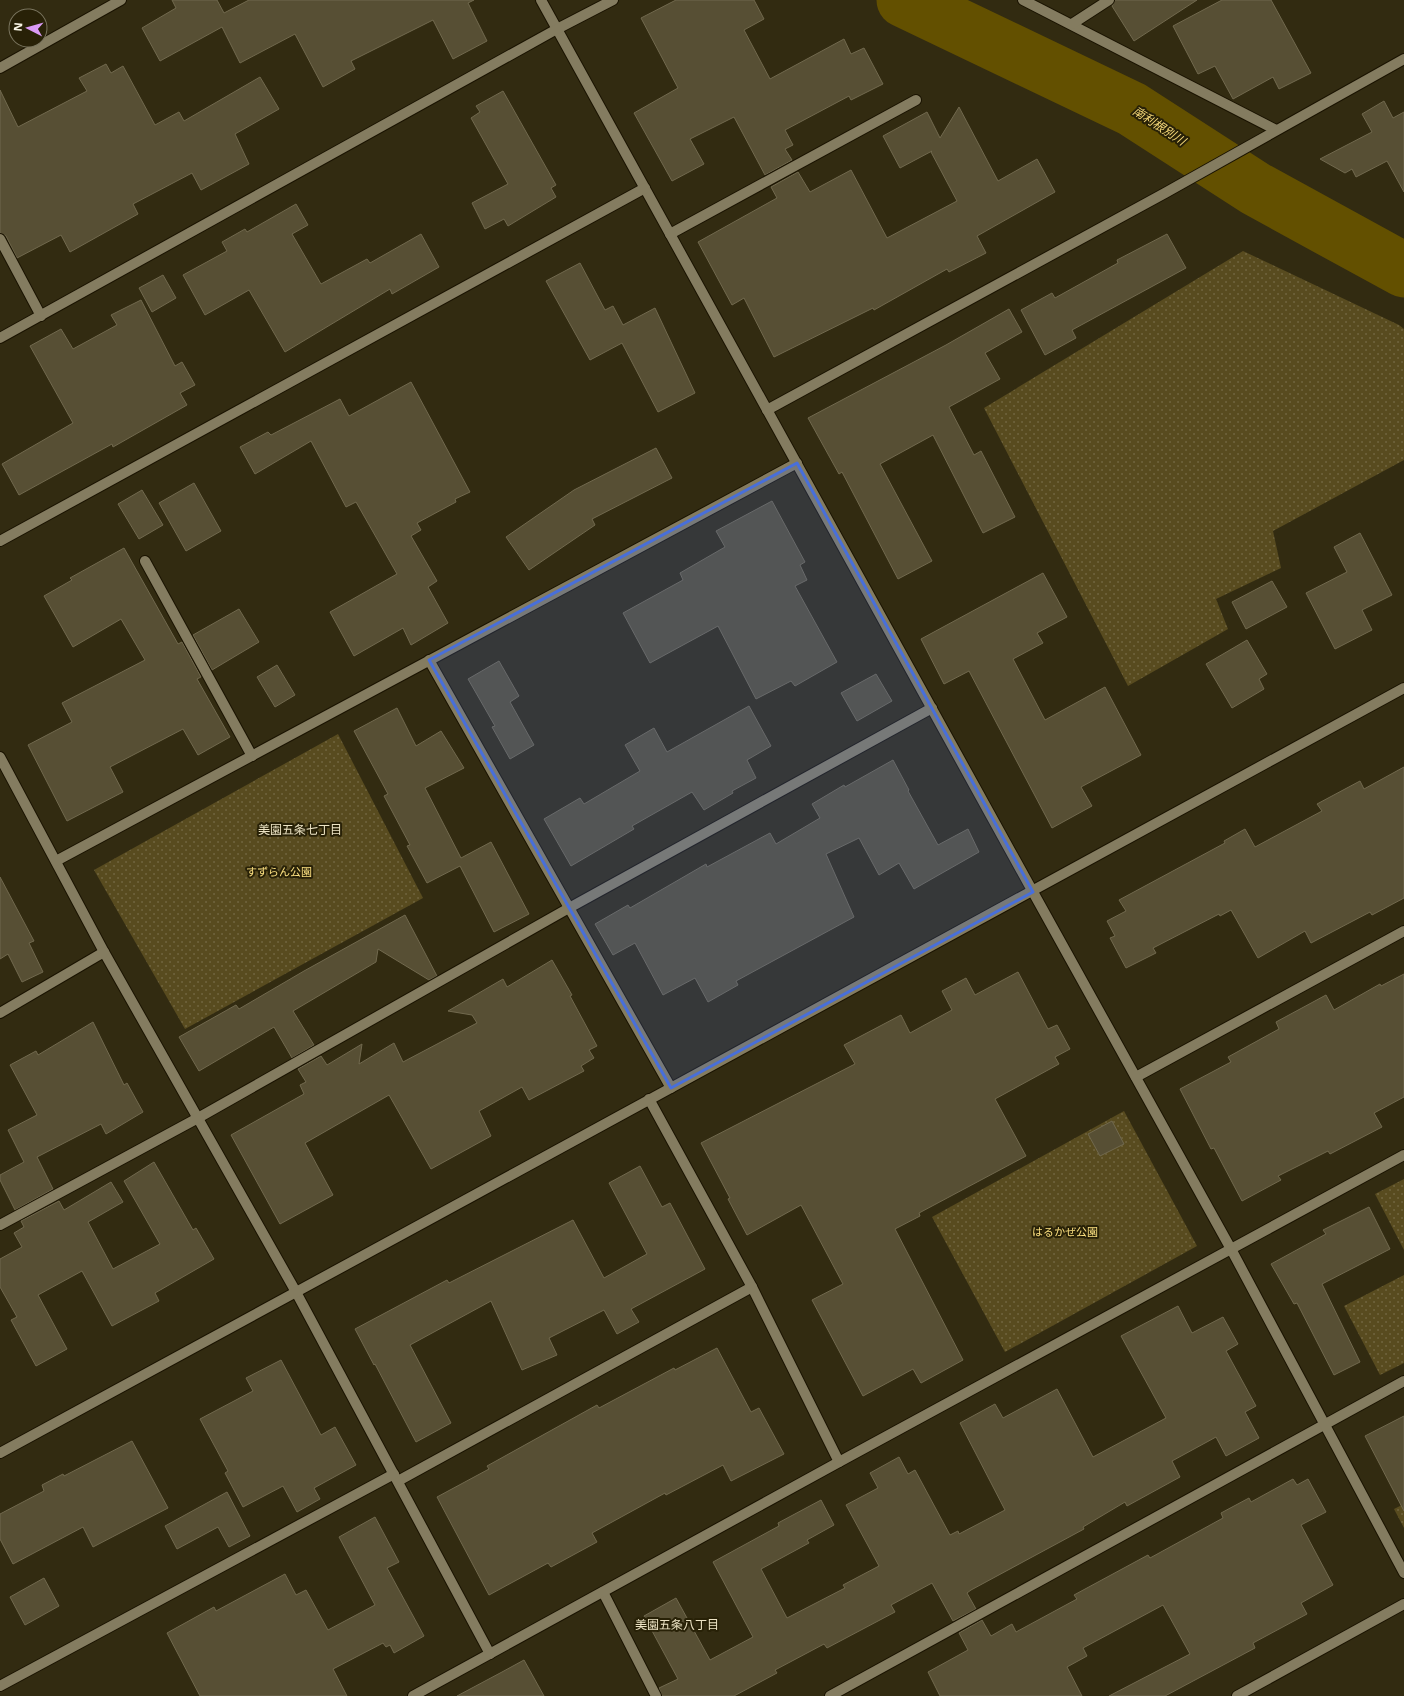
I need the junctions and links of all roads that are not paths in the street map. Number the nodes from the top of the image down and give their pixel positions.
1 (121, 0) edge
2 (541, 0) edge
3 (613, 0) edge
4 (1023, 0) edge
5 (1109, 0) edge
6 (1072, 24) junction
7 (557, 29) junction
8 (1404, 59) edge
9 (0, 68) edge
10 (916, 100) dead end
11 (1276, 130) junction
12 (645, 188) junction
13 (670, 234) junction
14 (0, 239) edge
15 (41, 316) junction
16 (0, 338) edge
17 (767, 410) junction
18 (797, 463) junction
19 (0, 541) edge
20 (145, 560) dead end
21 (430, 660) junction
22 (1404, 688) edge
23 (932, 708) junction
24 (252, 756) junction
25 (0, 757) edge
26 (56, 861) junction
27 (1033, 892) junction
28 (568, 908) junction
29 (1404, 931) edge
30 (104, 952) junction
31 (0, 1013) edge
32 (1136, 1076) junction
33 (671, 1088) junction
34 (649, 1099) junction
35 (198, 1118) junction
36 (1404, 1155) edge
37 (0, 1225) edge
38 (1231, 1249) junction
39 (752, 1287) junction
40 (296, 1292) junction
41 (1404, 1381) edge
42 (1325, 1424) junction
43 (0, 1453) edge
44 (839, 1462) junction
45 (396, 1477) junction
46 (1404, 1573) edge
47 (603, 1592) junction
48 (1404, 1604) edge
49 (490, 1654) junction
50 (0, 1686) edge
51 (412, 1696) edge
52 (656, 1696) edge
53 (830, 1696) edge
54 (1237, 1696) edge

1 - 9 street
2 - 7 street
3 - 7 street
4 - 6 street
5 - 6 street
6 - 11 street
7 - 12 street
7 - 15 street
8 - 11 street
10 - 13 street
11 - 17 street
12 - 13 street
12 - 19 street
13 - 17 street
14 - 15 street
15 - 16 street
17 - 18 street
18 - 21 street
18 - 23 street
20 - 24 street
21 - 24 street
21 - 28 street
22 - 27 street
23 - 27 street
23 - 28 street
24 - 26 street
25 - 26 street
26 - 30 street
27 - 32 street
27 - 33 street
28 - 33 street
28 - 35 street
29 - 32 street
30 - 31 street
30 - 35 street
32 - 38 street
33 - 34 street
34 - 39 street
34 - 40 street
35 - 37 street
35 - 40 street
36 - 38 street
38 - 42 street
38 - 44 street
39 - 44 street
39 - 45 street
40 - 43 street
40 - 45 street
41 - 42 street
42 - 46 street
42 - 53 street
44 - 47 street
45 - 49 street
45 - 50 street
47 - 49 street
47 - 52 street
48 - 54 street
49 - 51 street

